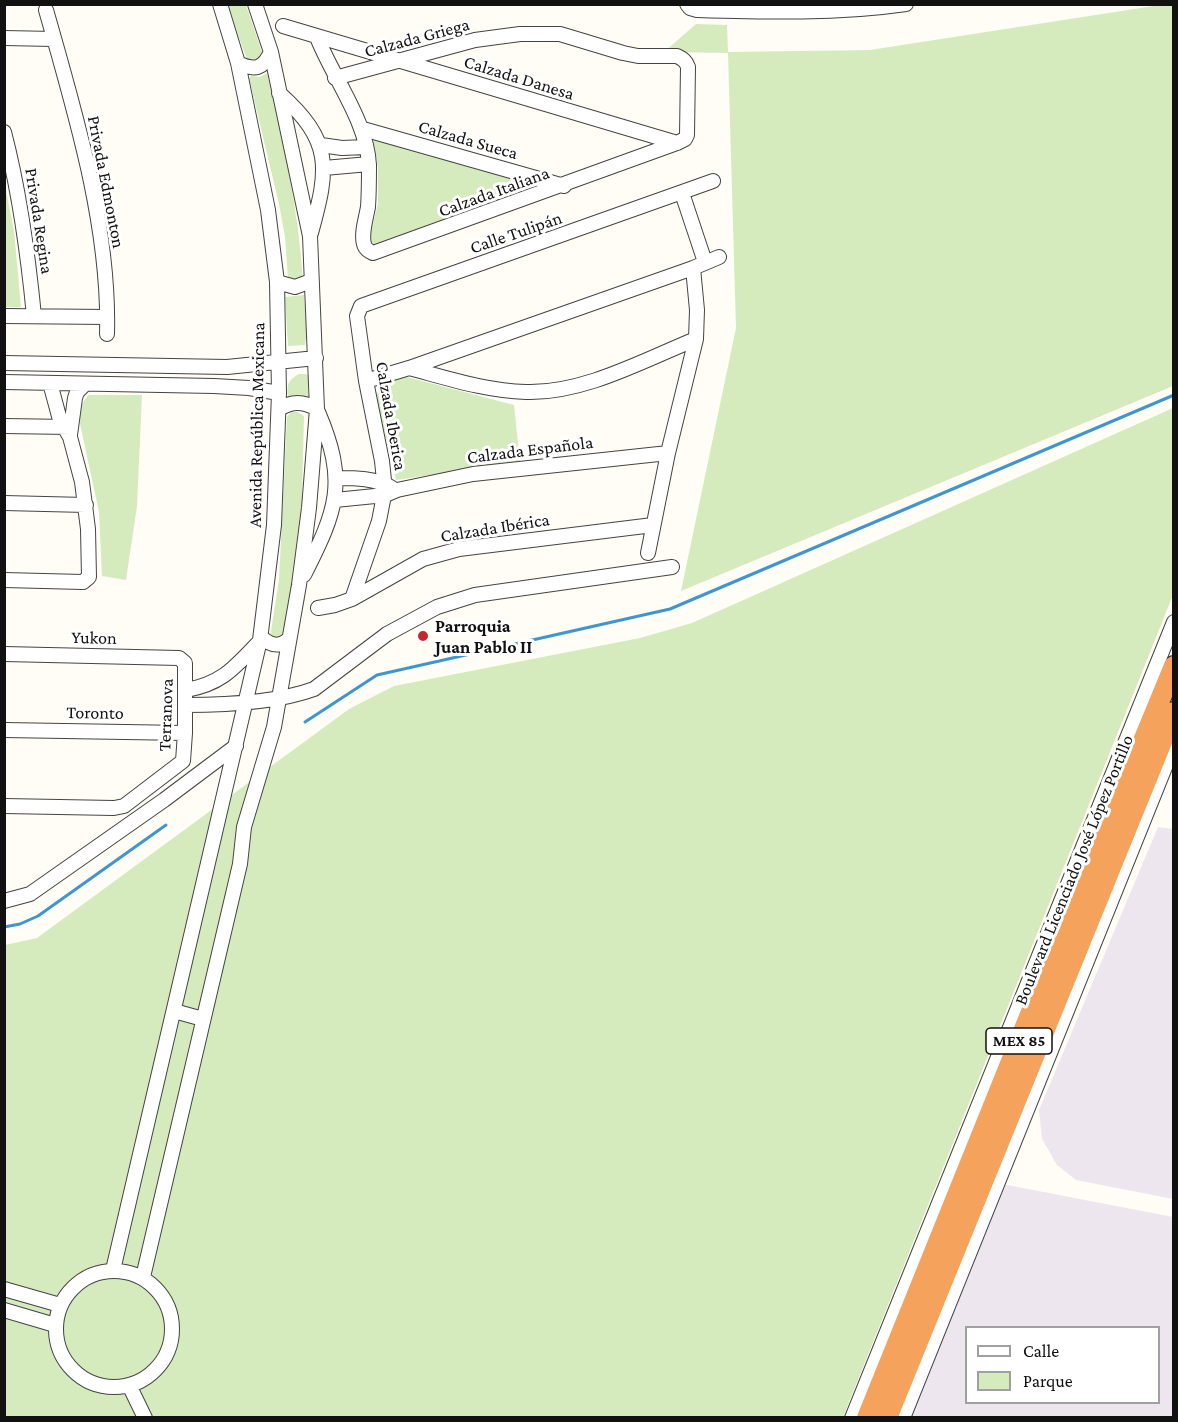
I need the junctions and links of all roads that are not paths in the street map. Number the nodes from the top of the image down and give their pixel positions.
1 (220, 4) edge
2 (255, 4) edge
3 (906, 4) edge
4 (688, 6) edge
5 (747, 8) edge
6 (45, 10) dead end
7 (283, 26) dead end
8 (317, 37) junction
9 (4, 38) edge
10 (54, 39) junction
11 (271, 52) junction
12 (401, 61) junction
13 (238, 63) junction
14 (335, 78) junction
15 (279, 93) junction
16 (363, 129) junction
17 (4, 132) edge
18 (677, 143) junction
19 (321, 145) junction
20 (366, 147) junction
21 (369, 164) junction
22 (324, 168) junction
23 (713, 181) dead end
24 (564, 186) junction
25 (682, 193) junction
26 (310, 236) junction
27 (719, 257) dead end
28 (699, 265) junction
29 (311, 281) junction
30 (277, 282) junction
31 (362, 306) joint
32 (4, 316) edge
33 (34, 316) junction
34 (107, 317) junction
35 (107, 334) dead end
36 (696, 339) junction
37 (316, 358) junction
38 (279, 362) junction
39 (4, 363) edge
40 (409, 368) junction
41 (366, 381) junction
42 (4, 382) edge
43 (50, 383) junction
44 (85, 384) junction
45 (279, 393) junction
46 (279, 409) junction
47 (317, 409) junction
48 (4, 426) edge
49 (68, 431) junction
50 (668, 453) junction
51 (337, 478) junction
52 (389, 490) junction
53 (335, 500) junction
54 (4, 503) edge
55 (86, 505) junction
56 (653, 525) junction
57 (648, 553) dead end
58 (672, 567) dead end
59 (4, 580) edge
60 (298, 585) junction
61 (352, 599) junction
62 (318, 608) dead end
63 (1173, 622) edge
64 (261, 638) junction
65 (288, 640) junction
66 (4, 654) edge
67 (182, 660) joint
68 (1173, 666) edge
69 (186, 690) junction
70 (279, 698) junction
71 (246, 701) junction
72 (185, 705) junction
73 (1173, 712) edge
74 (4, 730) edge
75 (185, 733) junction
76 (1173, 745) edge
77 (236, 746) junction
78 (4, 806) edge
79 (219, 821) junction
80 (244, 827) junction
81 (4, 901) edge
82 (1035, 1002) junction
83 (174, 1011) junction
84 (203, 1019) junction
85 (1012, 1024) junction
86 (1028, 1074) junction
87 (1028, 1104) junction
88 (113, 1270) junction
89 (143, 1277) junction
90 (4, 1289) edge
91 (60, 1305) junction
92 (933, 1305) junction
93 (4, 1310) edge
94 (55, 1325) junction
95 (934, 1340) junction
96 (129, 1385) junction
97 (145, 1418) edge
98 (852, 1418) edge
99 (867, 1418) edge
100 (887, 1418) edge
101 (903, 1418) edge

1 - 13 street, Avenida República Mexicana
2 - 11 street
3 - 5 street
4 - 5 street
6 - 10 street, Privada Edmonton
7 - 8 street, Calzada Danesa
8 - 12 street, Calzada Danesa
8 - 14 street
9 - 10 street
10 - 34 street, Privada Edmonton
11 - 13 street
11 - 15 street
12 - 14 street, Calzada Griega
12 - 18 street, Calzada Danesa
12 - 18 street, Calzada Griega
13 - 30 street, Avenida República Mexicana
14 - 16 street
15 - 19 street
15 - 26 street
16 - 20 street
16 - 24 street, Calzada Sueca
17 - 33 street, Privada Regina
18 - 24 street, Calzada Italiana
19 - 20 street
19 - 22 street
20 - 21 street
21 - 22 street
21 - 24 street, Calzada Italiana
22 - 26 street
23 - 25 street, Calle Tulipán
25 - 28 street
25 - 31 street, Calle Tulipán
26 - 29 street
27 - 28 street
28 - 36 street
28 - 40 street
29 - 30 street
29 - 37 street
30 - 38 street, Avenida República Mexicana
31 - 41 street, Calzada Iberica
32 - 33 street
33 - 34 street
34 - 35 street, Privada Edmonton
36 - 40 street
36 - 50 street
37 - 38 street
37 - 47 street
38 - 39 street
38 - 45 street, Avenida República Mexicana
40 - 41 street
41 - 52 street, Calzada Iberica
42 - 43 street
43 - 44 street
43 - 49 street
44 - 45 street
44 - 49 street
45 - 46 street, Avenida República Mexicana
46 - 47 street
46 - 64 street, Avenida República Mexicana
47 - 51 street
47 - 60 street
48 - 49 street
49 - 55 street
50 - 52 street, Calzada Española
50 - 56 street
51 - 52 street
51 - 53 street
52 - 53 street, Calzada Española
52 - 61 street, Calzada Iberica
53 - 60 street
54 - 55 street
55 - 59 street
56 - 57 street
56 - 61 street, Calzada Ibérica
58 - 70 street
60 - 65 street
61 - 62 street, Calzada Ibérica
63 - 85 street, Boulevard Licenciado José López Portillo
64 - 65 street
64 - 69 street
64 - 71 street, Avenida República Mexicana
65 - 70 street
66 - 67 street, Yukon
67 - 69 street, Terranova
68 - 82 highway, Boulevard Licenciado José López Portillo / MEX 85
69 - 72 street, Terranova
70 - 71 street
70 - 80 street
71 - 72 street
71 - 77 street, Avenida República Mexicana
72 - 75 street, Terranova
73 - 86 highway, Boulevard Licenciado José López Portillo / MEX 85
74 - 75 street, Toronto
75 - 78 street, Terranova
76 - 87 street
77 - 79 street, Avenida República Mexicana
77 - 81 street
79 - 80 street
79 - 83 street, Avenida República Mexicana
80 - 84 street
82 - 85 highway
82 - 99 highway, Boulevard Licenciado José López Portillo / MEX 85
83 - 84 street
83 - 88 street, Avenida República Mexicana
84 - 89 street
85 - 98 street, Boulevard Licenciado José López Portillo
86 - 87 highway
86 - 92 highway, Boulevard Licenciado José López Portillo / MEX 85
87 - 95 street
88 - 89 street
88 - 91 street
89 - 96 street
90 - 91 street
91 - 94 street
92 - 95 highway
92 - 100 highway, Boulevard Licenciado José López Portillo / MEX 85
93 - 94 street
94 - 96 street
95 - 101 street
96 - 97 street

